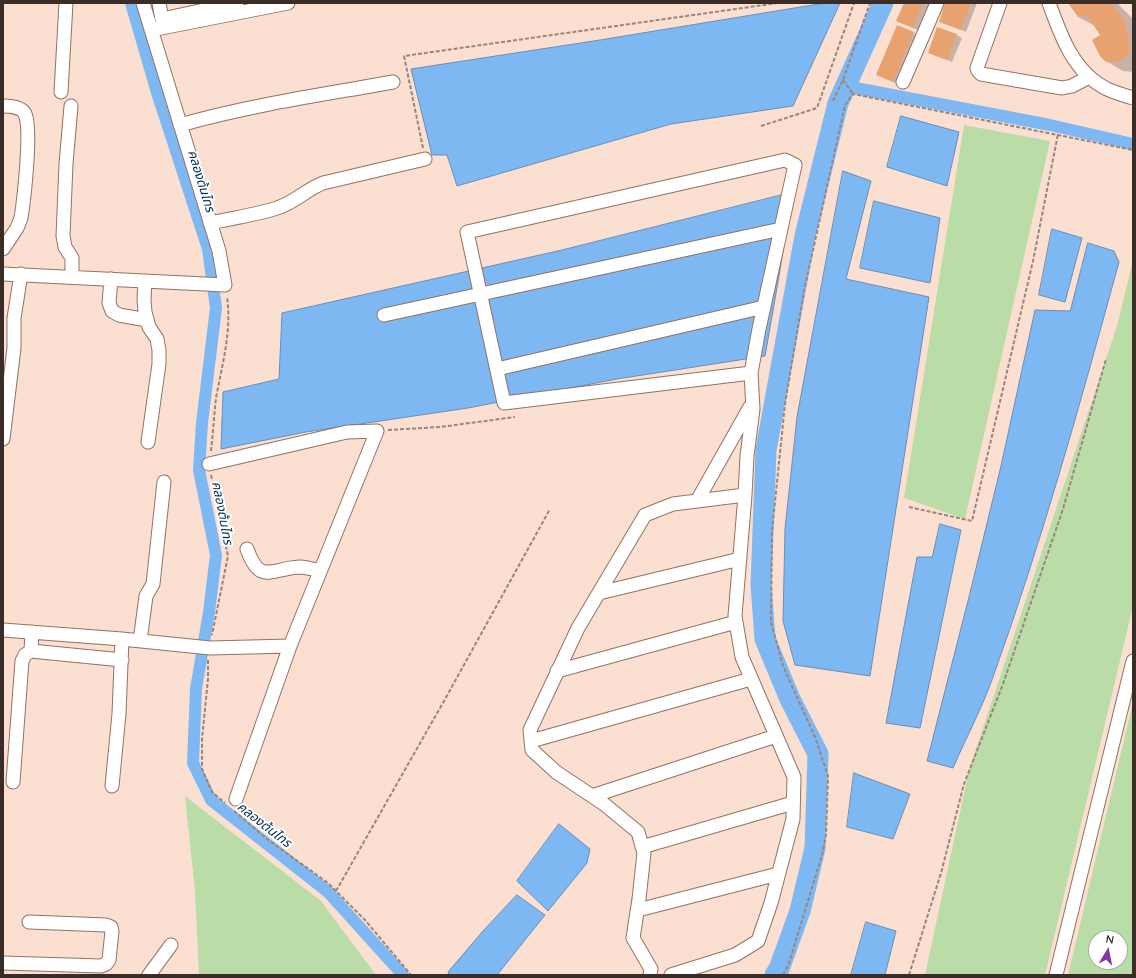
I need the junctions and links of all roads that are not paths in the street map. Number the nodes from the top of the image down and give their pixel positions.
1 (66, 3) edge
2 (143, 3) edge
3 (159, 3) edge
4 (237, 3) edge
5 (288, 3) edge
6 (937, 3) edge
7 (1000, 3) edge
8 (1050, 3) edge
9 (151, 30) junction
10 (1089, 77) junction
11 (392, 82) dead end
12 (903, 82) dead end
13 (61, 92) dead end
14 (1133, 98) edge
15 (3, 106) edge
16 (71, 106) dead end
17 (180, 125) junction
18 (425, 159) road end
19 (210, 223) junction
20 (781, 229) junction
21 (3, 249) edge
22 (3, 274) edge
23 (20, 274) junction
24 (72, 277) junction
25 (111, 279) junction
26 (145, 281) junction
27 (481, 295) junction
28 (764, 307) junction
29 (384, 315) dead end
30 (147, 320) junction
31 (497, 369) junction
32 (751, 373) junction
33 (752, 403) junction
34 (3, 439) edge
35 (148, 442) dead end
36 (209, 464) road end
37 (164, 482) dead end
38 (745, 495) junction
39 (697, 501) junction
40 (247, 549) dead end
41 (740, 559) junction
42 (320, 571) junction
43 (599, 594) junction
44 (736, 622) junction
45 (3, 630) edge
46 (32, 632) junction
47 (122, 639) junction
48 (140, 640) junction
49 (290, 646) junction
50 (31, 651) junction
51 (122, 660) junction
52 (1133, 661) edge
53 (557, 671) junction
54 (1131, 677) edge
55 (752, 679) junction
56 (776, 736) junction
57 (531, 741) junction
58 (13, 782) dead end
59 (112, 786) dead end
60 (592, 796) junction
61 (236, 799) dead end
62 (793, 803) junction
63 (642, 848) junction
64 (778, 874) junction
65 (638, 910) junction
66 (29, 922) dead end
67 (171, 945) dead end
68 (3, 964) edge
69 (149, 975) edge
70 (650, 975) edge
71 (671, 975) edge
72 (1056, 975) edge

1 - 13 street
2 - 9 street
3 - 4 street
5 - 9 street
6 - 12 street
7 - 10 street
8 - 10 street
9 - 17 street
10 - 14 street
11 - 17 street
15 - 21 street
16 - 24 street
17 - 19 street
18 - 19 street
19 - 26 street
20 - 27 street
20 - 27 street
20 - 28 street
22 - 23 street
23 - 24 street
23 - 34 street
24 - 25 street
25 - 26 street
25 - 30 street
26 - 30 street
27 - 29 street
27 - 31 street
28 - 31 street
28 - 32 street
30 - 35 street
31 - 32 street
32 - 33 street
33 - 38 street
33 - 39 street
36 - 42 street
37 - 48 street
38 - 39 street
38 - 41 street
39 - 43 street
40 - 42 street
41 - 43 street
41 - 44 street
42 - 49 street
43 - 53 street
44 - 53 street
44 - 55 street
45 - 46 street
46 - 47 street
46 - 50 street
47 - 48 street
47 - 51 street
48 - 49 street
49 - 61 street
50 - 51 street
50 - 58 street
51 - 59 street
52 - 54 street
53 - 57 street
54 - 72 street
55 - 56 street
55 - 57 street
56 - 60 street
56 - 62 street
57 - 60 street
60 - 63 street
62 - 63 street
62 - 64 street
63 - 65 street
64 - 65 street
64 - 71 street
65 - 70 street
66 - 68 street
67 - 69 street

